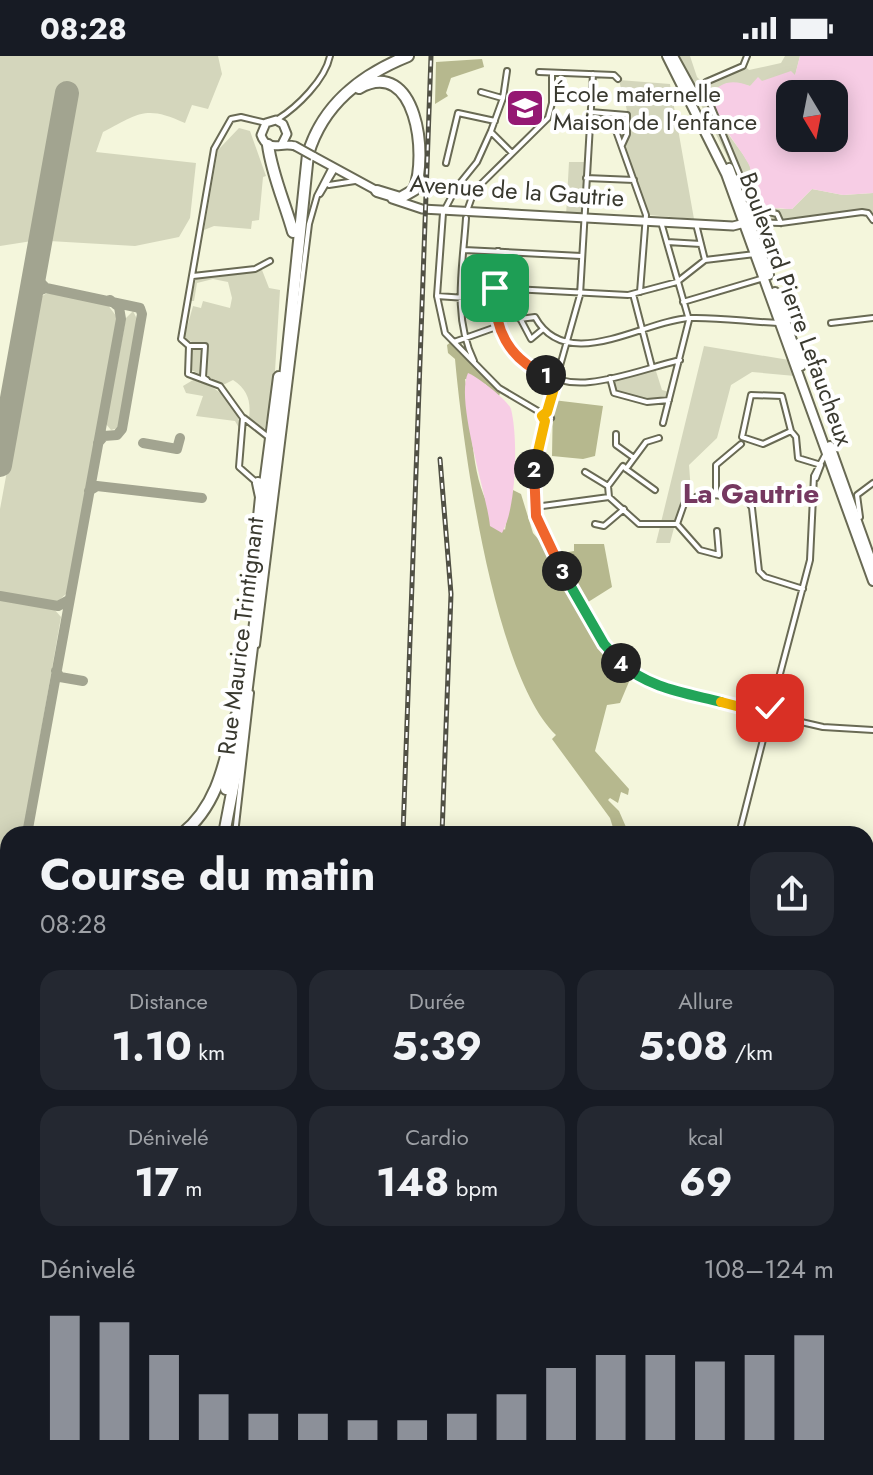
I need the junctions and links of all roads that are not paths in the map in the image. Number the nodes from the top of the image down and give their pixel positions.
1 (330, 56) edge
2 (391, 56) edge
3 (408, 56) edge
4 (667, 56) edge
5 (747, 56) edge
6 (676, 65) edge
7 (507, 71) dead end
8 (539, 72) dead end
9 (552, 73) junction
10 (593, 74) junction
11 (618, 79) dead end
12 (481, 92) dead end
13 (503, 98) junction
14 (590, 112) junction
15 (289, 113) junction
16 (610, 114) junction
17 (276, 120) junction
18 (495, 121) junction
19 (263, 127) junction
20 (286, 127) junction
21 (491, 131) junction
22 (314, 135) junction
23 (284, 140) junction
24 (268, 145) junction
25 (622, 145) junction
26 (512, 153) junction
27 (446, 163) dead end
28 (334, 168) junction
29 (586, 178) junction
30 (634, 180) junction
31 (357, 181) junction
32 (326, 186) junction
33 (377, 191) junction
34 (314, 203) junction
35 (444, 210) junction
36 (466, 214) junction
37 (584, 217) junction
38 (873, 220) edge
39 (646, 221) junction
40 (661, 222) junction
41 (747, 223) junction
42 (781, 223) junction
43 (696, 224) junction
44 (293, 232) junction
45 (666, 242) junction
46 (701, 244) junction
47 (464, 250) junction
48 (498, 251) junction
49 (755, 254) junction
50 (582, 256) junction
51 (705, 260) junction
52 (270, 261) dead end
53 (462, 274) junction
54 (496, 275) junction
55 (193, 276) junction
56 (764, 278) junction
57 (677, 282) junction
58 (495, 288) junction
59 (518, 289) junction
60 (640, 292) junction
61 (580, 293) junction
62 (633, 294) junction
63 (437, 296) junction
64 (460, 298) junction
65 (495, 300) junction
66 (683, 302) junction
67 (688, 318) junction
68 (873, 318) edge
69 (521, 319) junction
70 (780, 323) junction
71 (831, 323) dead end
72 (499, 326) junction
73 (543, 329) junction
74 (642, 330) junction
75 (465, 339) junction
76 (454, 342) junction
77 (566, 342) junction
78 (189, 346) junction
79 (680, 360) junction
80 (477, 365) junction
81 (652, 367) junction
82 (557, 378) junction
83 (610, 378) junction
84 (207, 381) junction
85 (277, 389) junction
86 (669, 400) junction
87 (545, 413) junction
88 (243, 418) junction
89 (663, 423) dead end
90 (791, 431) junction
91 (820, 432) junction
92 (616, 434) dead end
93 (267, 436) joint
94 (659, 438) dead end
95 (741, 444) dead end
96 (632, 456) junction
97 (819, 464) junction
98 (624, 468) junction
99 (585, 472) dead end
100 (258, 483) joint
101 (873, 483) edge
102 (608, 486) junction
103 (655, 490) dead end
104 (716, 493) junction
105 (609, 497) junction
106 (534, 507) junction
107 (624, 509) junction
108 (595, 524) dead end
109 (677, 524) junction
110 (717, 531) dead end
111 (864, 539) junction
112 (873, 566) edge
113 (873, 581) edge
114 (803, 589) junction
115 (250, 606) junction
116 (771, 708) junction
117 (763, 713) junction
118 (236, 716) junction
119 (775, 716) junction
120 (768, 720) junction
121 (873, 730) edge
122 (190, 826) edge
123 (218, 826) edge
124 (226, 826) edge
125 (236, 826) edge
126 (741, 826) edge

1 - 15 street
2 - 44 highway
3 - 22 highway
4 - 6 main road, Boulevard Pierre Lefaucheux
5 - 42 street
6 - 41 main road, Boulevard Pierre Lefaucheux
7 - 13 street
8 - 9 street
9 - 10 street
9 - 26 street
10 - 11 street
10 - 14 street
12 - 13 street
13 - 18 street
14 - 16 street
14 - 29 street
15 - 17 street
15 - 20 street
16 - 25 street
16 - 25 street
17 - 19 street
17 - 20 street
18 - 21 street
18 - 27 street
19 - 24 street
19 - 55 street
20 - 23 street
21 - 26 street
21 - 35 street
22 - 33 highway
22 - 124 highway
23 - 24 street
23 - 28 street, Avenue de la Gautrie, bridge
24 - 44 highway
25 - 30 street
26 - 36 street
28 - 31 street, Avenue de la Gautrie
28 - 32 street
28 - 34 street
29 - 30 street
29 - 37 street
30 - 39 street
31 - 32 street
31 - 33 street, Avenue de la Gautrie
32 - 34 street
33 - 35 street, Avenue de la Gautrie
34 - 125 street, Rue Maurice Trintignant
35 - 36 street, Avenue de la Gautrie
35 - 63 street
36 - 37 street, Avenue de la Gautrie
36 - 47 street
37 - 39 street, Avenue de la Gautrie
37 - 50 street
38 - 42 street
39 - 40 street, Avenue de la Gautrie
39 - 60 street
40 - 43 street, Avenue de la Gautrie
40 - 45 street
41 - 42 street
41 - 43 street, Avenue de la Gautrie
41 - 49 main road, Boulevard Pierre Lefaucheux
41 - 111 main road, Boulevard Pierre Lefaucheux
43 - 46 street
44 - 85 highway
45 - 46 street
45 - 57 street
46 - 51 street
47 - 48 street
47 - 53 street
48 - 50 street
48 - 54 street
49 - 51 street
49 - 56 main road, Boulevard Pierre Lefaucheux
50 - 61 street
51 - 57 street
52 - 55 street
53 - 54 street
53 - 64 street
54 - 58 street
55 - 78 street
56 - 66 street
56 - 70 main road, Boulevard Pierre Lefaucheux
57 - 60 street
57 - 66 street
58 - 59 street
58 - 65 street
59 - 61 street
59 - 69 street
60 - 62 street
61 - 62 street
61 - 77 street
62 - 74 street
63 - 64 street
63 - 76 street
64 - 65 street
64 - 75 street
65 - 72 street
66 - 67 street
67 - 70 street
67 - 74 street
67 - 79 street
68 - 71 street
69 - 73 street
69 - 73 street
70 - 91 main road, Boulevard Pierre Lefaucheux
72 - 75 street
72 - 82 street
73 - 77 street
74 - 77 street
74 - 81 street
75 - 76 street
75 - 80 street
76 - 80 street
77 - 82 street
78 - 84 street
78 - 84 street
79 - 81 street
79 - 86 street
80 - 87 street
81 - 83 street
82 - 83 street
82 - 87 street
83 - 86 street
84 - 88 street
85 - 93 highway
85 - 115 highway
86 - 89 street
87 - 106 street
88 - 93 street
88 - 100 street
90 - 90 street
90 - 97 street
91 - 97 street
91 - 113 main road, Boulevard Pierre Lefaucheux
92 - 96 street
94 - 96 street
95 - 104 street
96 - 98 street
97 - 114 street
98 - 102 street
98 - 103 street
99 - 102 street
100 - 115 highway
101 - 111 street
102 - 105 street
104 - 109 street
104 - 114 street
105 - 106 street
105 - 107 street
106 - 117 street
107 - 108 street
107 - 109 street
109 - 110 street
111 - 112 main road, Boulevard Pierre Lefaucheux
114 - 116 street
115 - 118 highway
116 - 117 street
116 - 119 street
117 - 120 street
118 - 122 highway
118 - 123 highway
119 - 120 street
119 - 121 street
120 - 126 street

